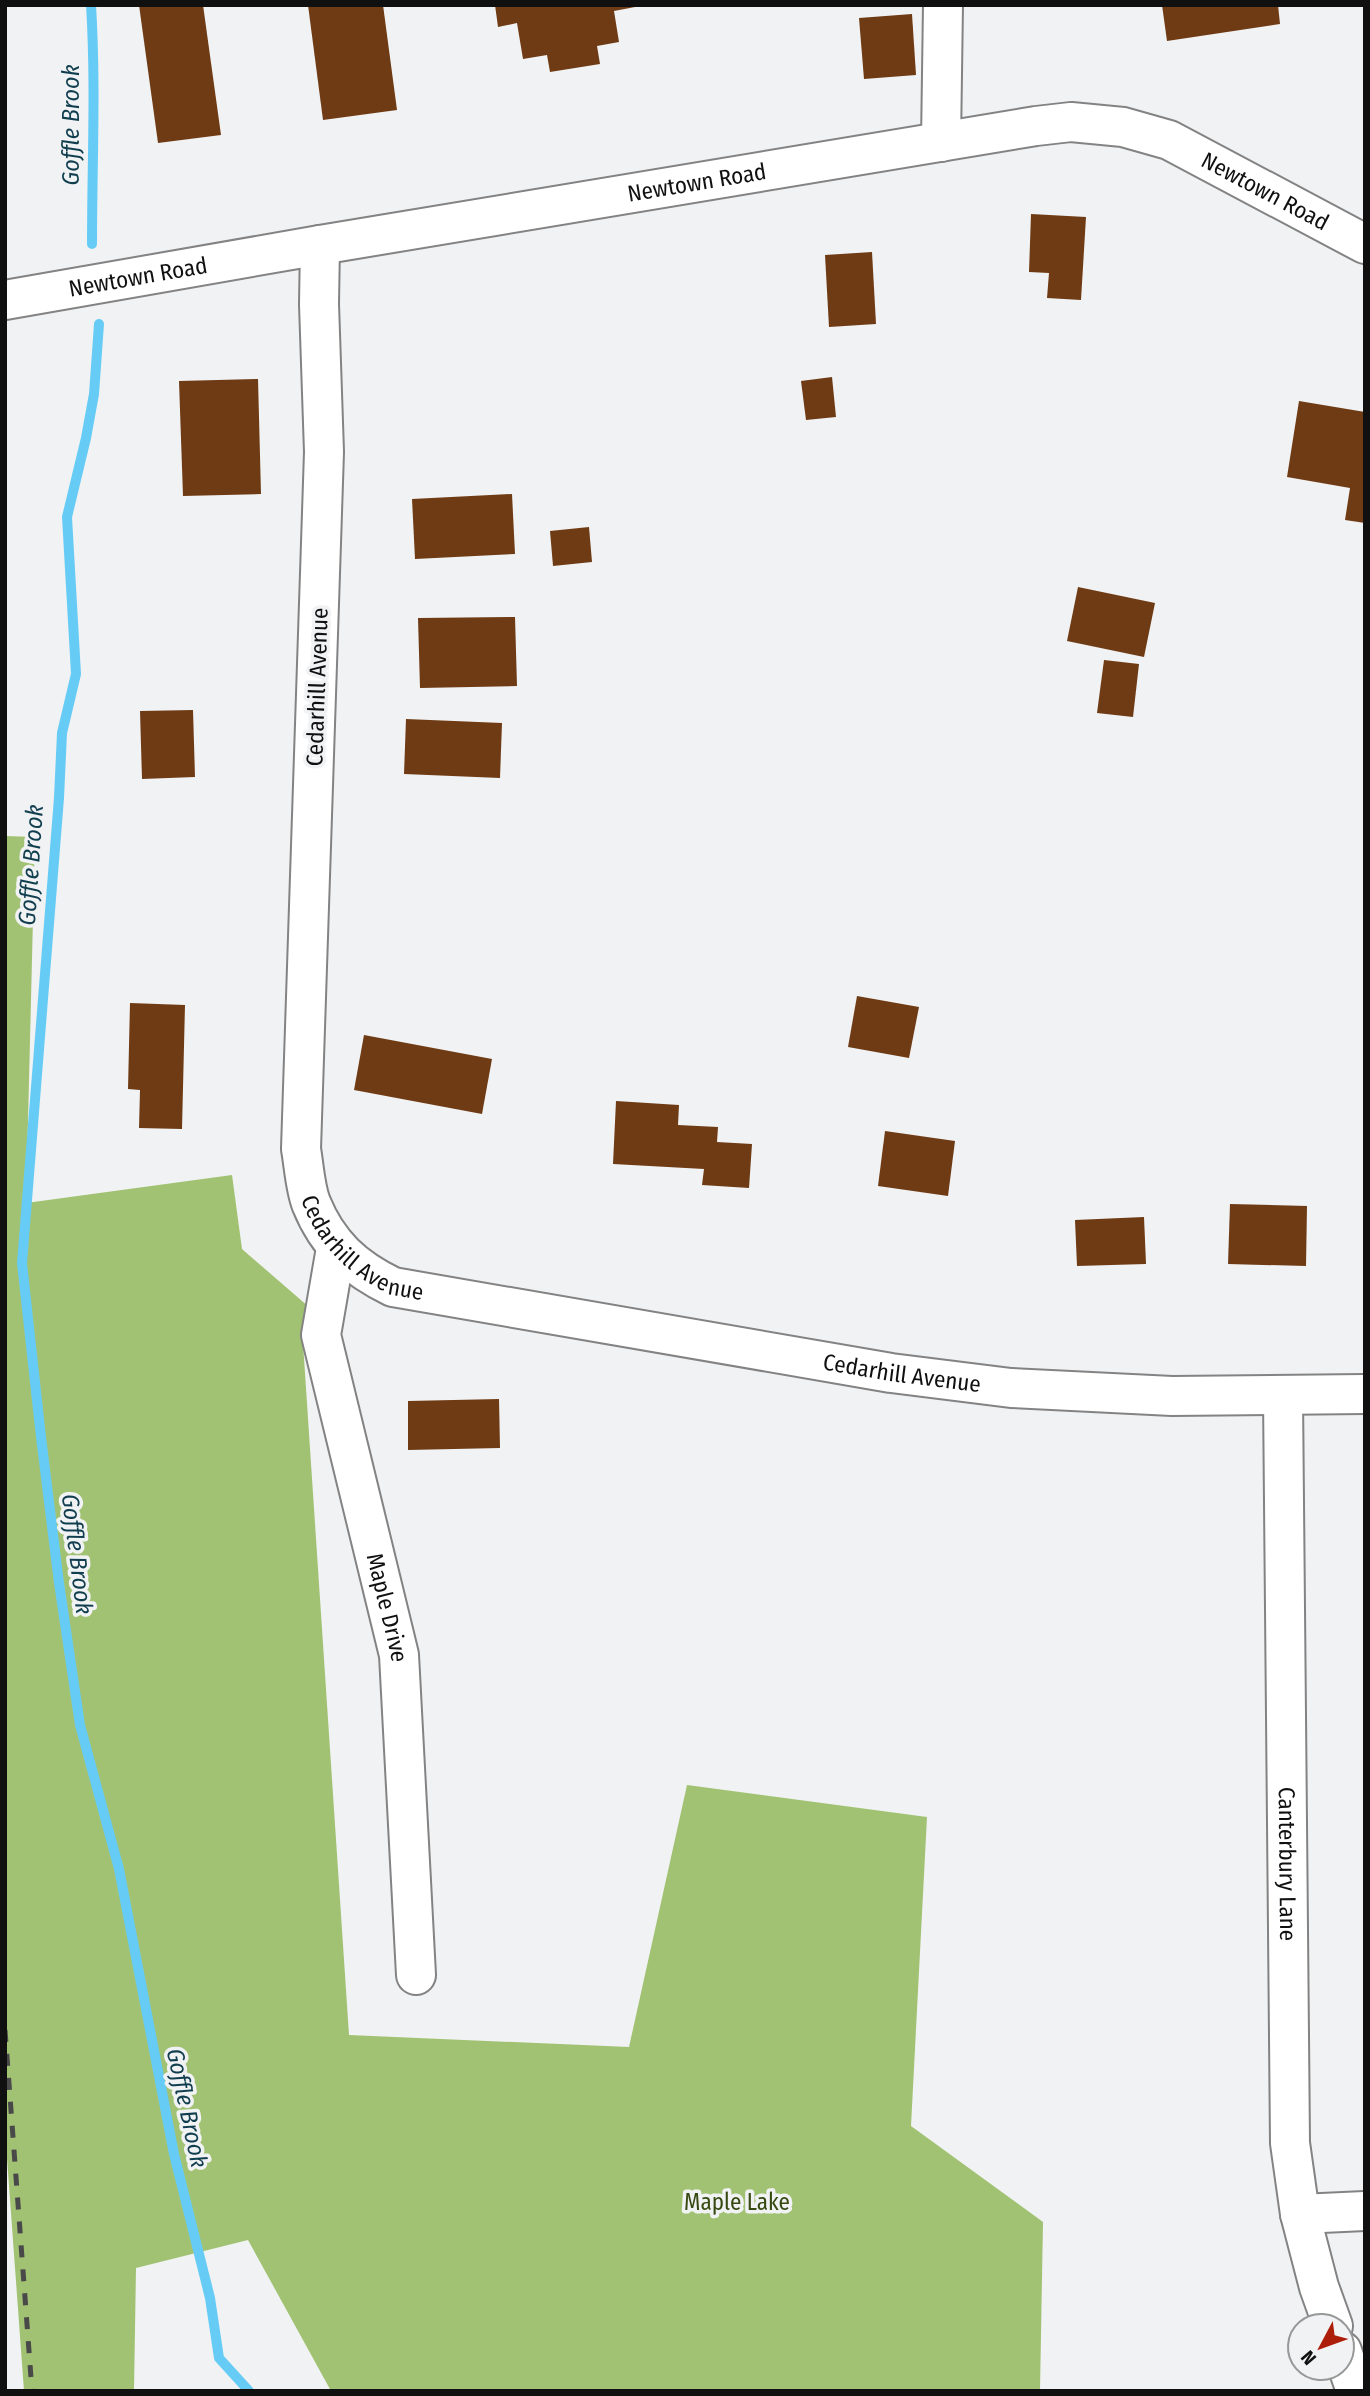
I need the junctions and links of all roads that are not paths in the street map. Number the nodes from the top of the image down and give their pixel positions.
1 (943, 5) edge
2 (941, 142) junction
3 (1365, 244) edge
4 (320, 245) junction
5 (5, 300) edge
6 (336, 1248) junction
7 (1365, 1394) edge
8 (1283, 1395) junction
9 (416, 1975) dead end
10 (1365, 2211) edge
11 (1300, 2214) junction
12 (1328, 2312) edge

1 - 2 street
2 - 3 street, Newtown Road
2 - 4 street, Newtown Road
4 - 5 street, Newtown Road
4 - 6 street, Cedarhill Avenue
6 - 8 street, Cedarhill Avenue
6 - 9 street, Maple Drive
7 - 8 street, Cedarhill Avenue
8 - 11 street, Canterbury Lane
10 - 11 street
11 - 12 street, Canterbury Lane

